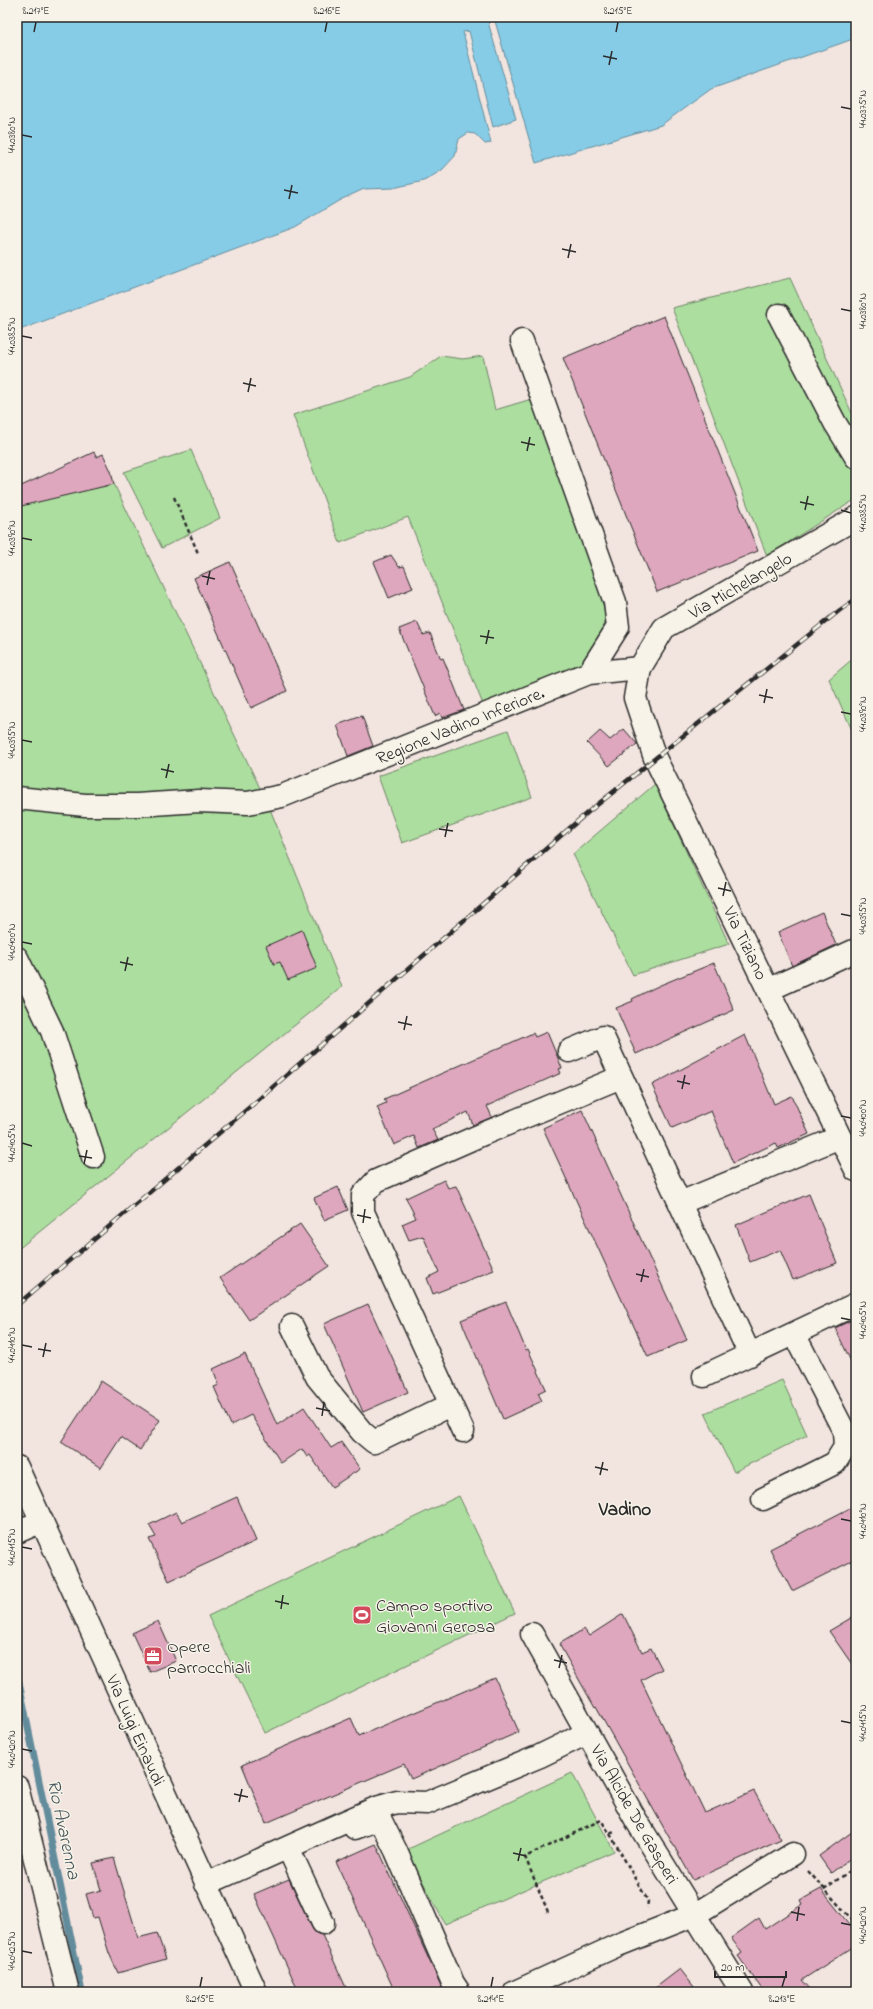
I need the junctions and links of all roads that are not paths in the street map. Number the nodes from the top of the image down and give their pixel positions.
1 (780, 315) dead end
2 (522, 341) dead end
3 (856, 457) edge
4 (856, 518) edge
5 (640, 668) junction
6 (589, 673) junction
7 (17, 798) edge
8 (856, 950) edge
9 (17, 958) edge
10 (768, 990) junction
11 (569, 1051) dead end
12 (621, 1077) junction
13 (840, 1137) junction
14 (93, 1157) dead end
15 (856, 1170) edge
16 (680, 1202) junction
17 (856, 1304) edge
18 (292, 1326) dead end
19 (794, 1334) junction
20 (750, 1355) junction
21 (704, 1376) dead end
22 (450, 1405) junction
23 (463, 1431) dead end
24 (17, 1467) edge
25 (763, 1499) dead end
26 (28, 1528) edge
27 (532, 1634) dead end
28 (587, 1733) junction
29 (17, 1787) edge
30 (291, 1854) junction
31 (792, 1854) road end
32 (208, 1888) junction
33 (694, 1915) junction
34 (323, 1923) dead end
35 (68, 1992) edge
36 (256, 1992) edge
37 (459, 1992) edge
38 (515, 1992) edge
39 (742, 1992) edge

1 - 3 street
2 - 6 street
4 - 5 street, Via Michelangelo
5 - 6 street, Regione Vadino Inferiore.
5 - 10 street, Via Tiziano
6 - 7 street, Regione Vadino Inferiore.
8 - 10 street
9 - 14 street
10 - 13 street, Via Tiziano
11 - 12 street
12 - 16 street
12 - 22 street
13 - 15 street, Via Tiziano
13 - 16 street
16 - 20 street
17 - 19 street
18 - 22 street
19 - 20 street
19 - 25 street
20 - 21 street
22 - 23 street
24 - 26 street, Via Luigi Einaudi
26 - 32 street, Via Luigi Einaudi
27 - 28 street, Via Alcide De Gasperi
28 - 32 street
28 - 33 street, Via Alcide De Gasperi
29 - 35 street
30 - 32 street
30 - 34 street
30 - 37 street
31 - 33 street
32 - 36 street, Via Luigi Einaudi
33 - 38 street
33 - 39 street, Via Alcide De Gasperi

